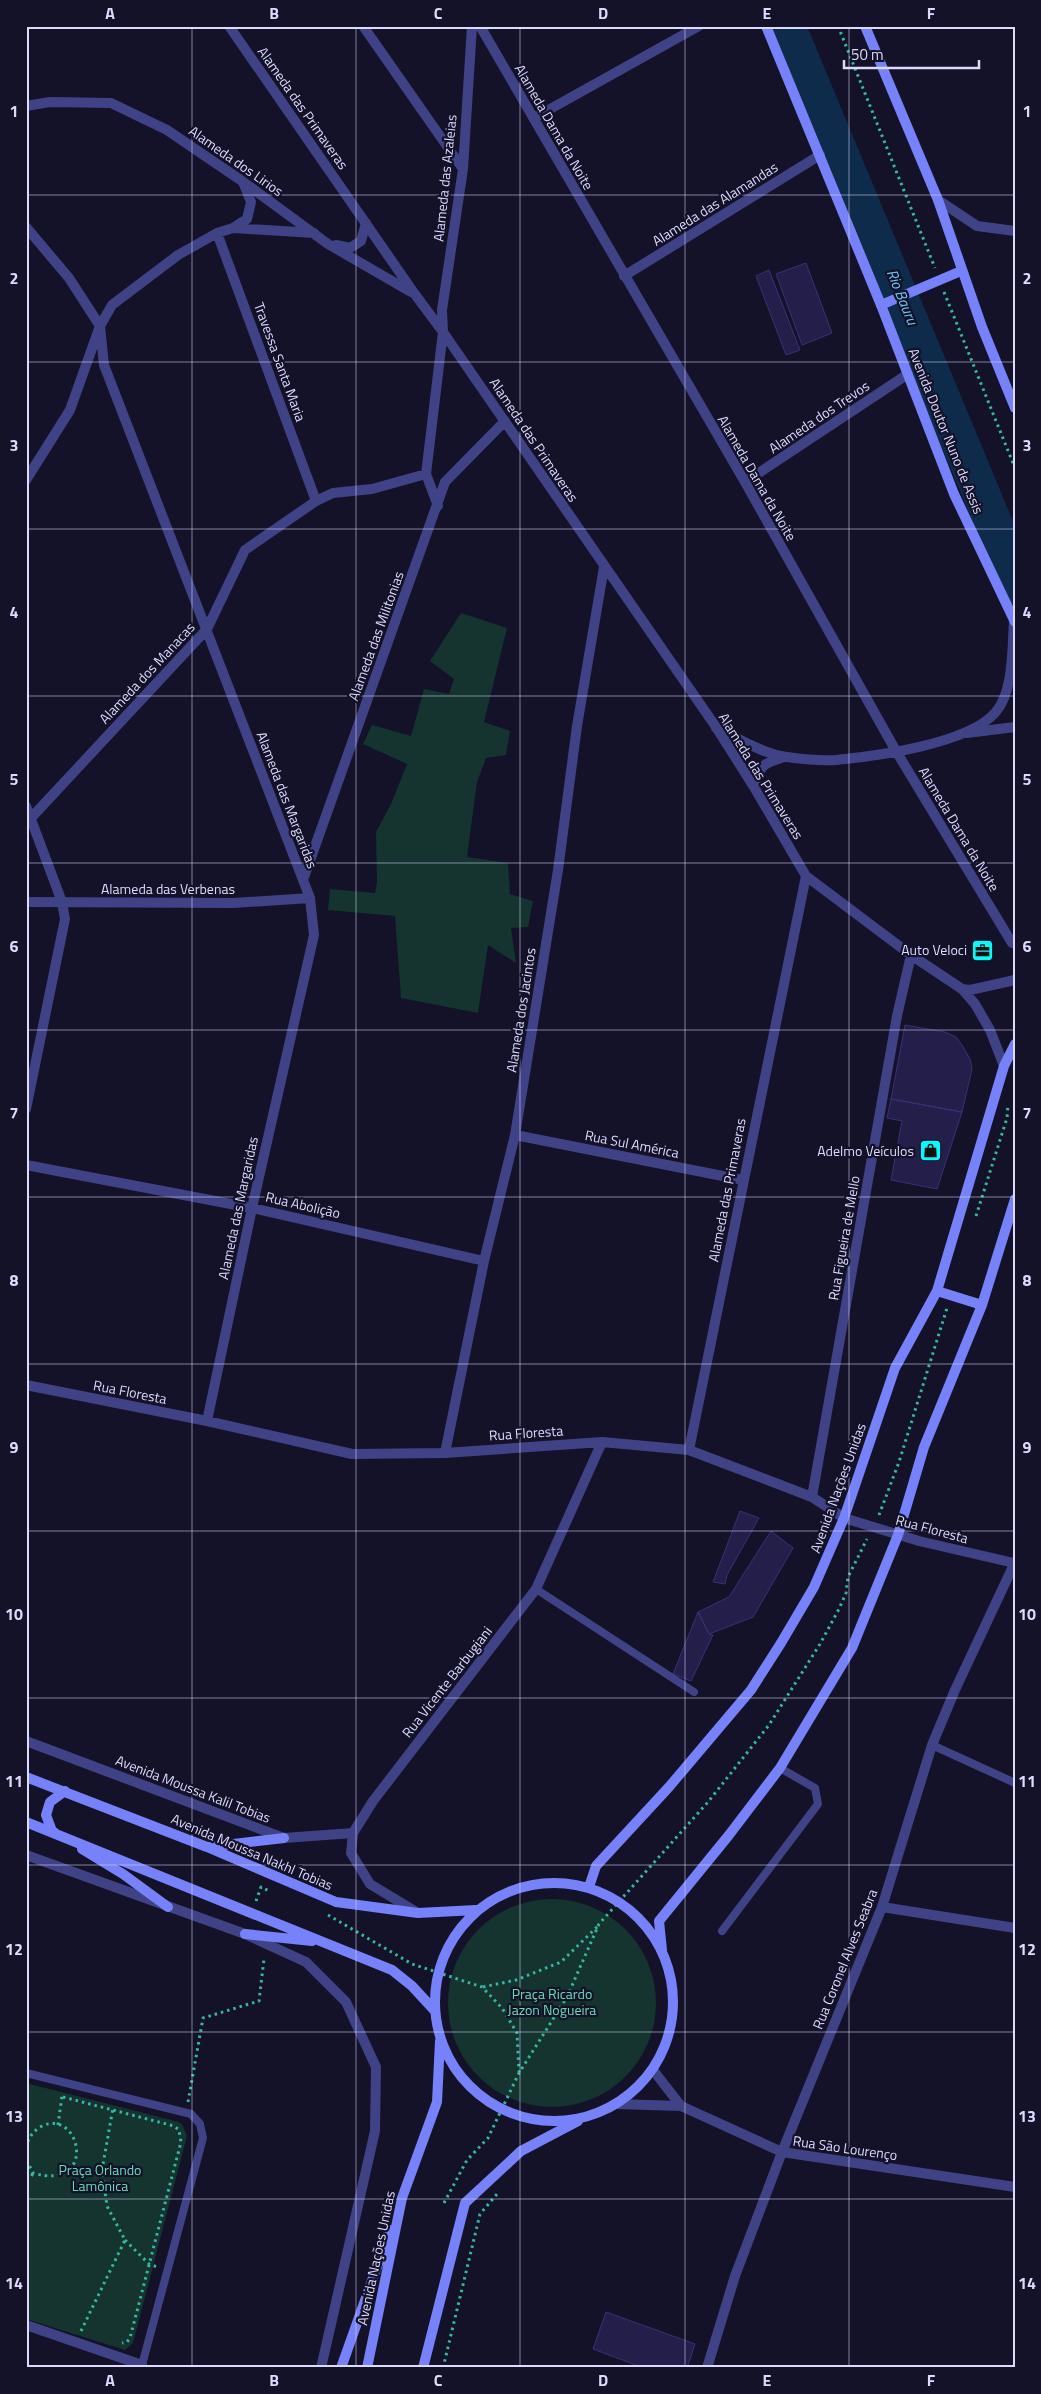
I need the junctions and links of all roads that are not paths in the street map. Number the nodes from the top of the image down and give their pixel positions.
1 (229, 26) edge
2 (363, 26) edge
3 (472, 26) edge
4 (480, 26) edge
5 (699, 26) edge
6 (766, 26) edge
7 (865, 26) edge
8 (26, 106) edge
9 (534, 118) junction
10 (820, 155) junction
11 (462, 169) junction
12 (242, 181) junction
13 (938, 200) junction
14 (366, 223) junction
15 (26, 227) edge
16 (233, 228) junction
17 (1015, 231) edge
18 (217, 233) junction
19 (315, 234) junction
20 (328, 244) junction
21 (961, 271) junction
22 (624, 276) junction
23 (414, 294) junction
24 (881, 305) junction
25 (100, 326) junction
26 (443, 332) junction
27 (908, 374) junction
28 (1015, 408) edge
29 (505, 421) junction
30 (426, 474) junction
31 (26, 480) edge
32 (745, 482) junction
33 (316, 501) junction
34 (438, 506) junction
35 (604, 567) junction
36 (1015, 622) edge
37 (207, 629) junction
38 (1015, 726) edge
39 (716, 727) junction
40 (961, 734) junction
41 (896, 751) junction
42 (785, 757) junction
43 (754, 787) junction
44 (26, 806) edge
45 (31, 818) junction
46 (806, 876) junction
47 (303, 880) junction
48 (310, 898) junction
49 (26, 902) edge
50 (62, 902) junction
51 (1012, 943) dead end
52 (911, 955) junction
53 (1015, 980) edge
54 (962, 988) junction
55 (1015, 1044) edge
56 (1004, 1066) junction
57 (26, 1109) edge
58 (515, 1135) junction
59 (26, 1165) edge
60 (743, 1180) junction
61 (1015, 1199) edge
62 (252, 1208) junction
63 (484, 1261) junction
64 (937, 1291) junction
65 (982, 1305) junction
66 (26, 1385) edge
67 (207, 1421) junction
68 (602, 1442) junction
69 (689, 1450) junction
70 (445, 1453) junction
71 (812, 1497) junction
72 (844, 1518) junction
73 (898, 1535) junction
74 (1014, 1563) edge
75 (536, 1589) junction
76 (694, 1692) dead end
77 (26, 1741) edge
78 (932, 1745) junction
79 (780, 1768) junction
80 (26, 1777) edge
81 (1015, 1783) edge
82 (65, 1791) junction
83 (26, 1822) edge
84 (52, 1832) junction
85 (353, 1833) junction
86 (284, 1838) junction
87 (207, 1847) junction
88 (26, 1855) edge
89 (589, 1887) junction
90 (168, 1907) junction
91 (882, 1907) junction
92 (476, 1910) junction
93 (418, 1913) junction
94 (1015, 1928) edge
95 (722, 1931) dead end
96 (245, 1934) junction
97 (326, 1943) junction
98 (662, 1950) junction
99 (435, 2011) junction
100 (440, 2039) junction
101 (652, 2070) junction
102 (26, 2074) edge
103 (616, 2104) junction
104 (680, 2106) junction
105 (582, 2118) junction
106 (782, 2152) junction
107 (1015, 2186) edge
108 (402, 2198) junction
109 (26, 2325) edge
110 (142, 2367) edge
111 (321, 2368) edge
112 (341, 2368) edge
113 (367, 2368) edge
114 (423, 2368) edge
115 (707, 2368) edge

1 - 14 street, Alameda das Primaveras
2 - 11 street
3 - 11 street, Alameda das Azaleias
4 - 9 street, Alameda Dama da Noite
5 - 9 street
6 - 10 main road, Avenida Doutor Nuno de Assis
7 - 13 main road
8 - 12 street, Alameda dos Lirios
9 - 22 street, Alameda Dama da Noite
10 - 22 street, Alameda das Alamandas
10 - 24 main road, Avenida Doutor Nuno de Assis
11 - 26 street, Alameda das Azaleias
12 - 16 street
12 - 19 street, Alameda dos Lirios
13 - 17 street
13 - 21 main road
14 - 20 street
14 - 23 street, Alameda das Primaveras
15 - 25 street, Alameda das Margaridas
16 - 18 street
16 - 19 street
18 - 25 street
18 - 33 street, Travessa Santa Maria
19 - 20 street, Alameda dos Lirios
20 - 23 street, Alameda dos Lirios
21 - 24 main road, bridge
21 - 28 main road
22 - 32 street, Alameda Dama da Noite
23 - 26 street, Alameda das Primaveras
24 - 27 main road, Avenida Doutor Nuno de Assis
25 - 31 street
25 - 37 street, Alameda das Margaridas
26 - 29 street, Alameda das Primaveras
26 - 30 street
27 - 32 street, Alameda dos Trevos
27 - 36 main road, Avenida Doutor Nuno de Assis
29 - 34 street, Alameda das Militonias
29 - 35 street, Alameda das Primaveras
30 - 33 street, Alameda dos Manacas
30 - 34 street
32 - 41 street, Alameda Dama da Noite
33 - 37 street, Alameda dos Manacas
34 - 47 street, Alameda das Militonias
35 - 39 street, Alameda das Primaveras
35 - 58 street, Alameda dos Jacintos
36 - 40 street
37 - 45 street, Alameda dos Manacas
37 - 47 street, Alameda das Margaridas
38 - 40 street
39 - 42 street
39 - 43 street, Alameda das Primaveras
40 - 41 street
41 - 42 street
41 - 51 street, Alameda Dama da Noite
42 - 43 street
43 - 46 street, Alameda das Primaveras
44 - 45 street
45 - 50 street
46 - 52 street, Alameda das Primaveras
46 - 60 street, Alameda das Primaveras
47 - 48 street, Alameda das Margaridas
48 - 50 street, Alameda das Verbenas
48 - 62 street, Alameda das Margaridas
49 - 50 street, Alameda das Verbenas
50 - 57 street
52 - 54 street, Alameda das Primaveras
52 - 71 street, Rua Figueira de Mello
53 - 54 street
54 - 56 street, Alameda das Primaveras
55 - 56 main road, Avenida Nações Unidas
56 - 64 main road, Avenida Nações Unidas
58 - 60 street, Rua Sul América
58 - 63 street, Alameda dos Jacintos
59 - 62 street, Rua Abolição
60 - 69 street, Alameda das Primaveras
61 - 65 main road, Avenida Nações Unidas
62 - 63 street, Rua Abolição
62 - 67 street, Alameda das Margaridas
63 - 70 street, Alameda dos Jacintos
64 - 65 main road
64 - 72 main road, Avenida Nações Unidas
65 - 73 main road, Avenida Nações Unidas
66 - 67 street, Rua Floresta
67 - 70 street, Rua Floresta
68 - 69 street, Rua Floresta
68 - 70 street, Rua Floresta
68 - 75 street, Rua Vicente Barbugiani
69 - 71 street, Rua Floresta
71 - 72 street, Rua Floresta
72 - 73 street, Rua Floresta
72 - 89 main road, Avenida Nações Unidas
73 - 74 street, Rua Floresta
73 - 79 main road, Avenida Nações Unidas
74 - 78 street, Rua Coronel Alves Seabra
75 - 76 lane
75 - 85 street, Rua Vicente Barbugiani
77 - 86 street, Avenida Moussa Kalil Tobias
78 - 81 lane
78 - 91 street, Rua Coronel Alves Seabra
79 - 95 lane
79 - 98 main road, Avenida Nações Unidas
80 - 82 main road, Avenida Moussa Nakhl Tobias
82 - 84 main road
82 - 87 main road, Avenida Moussa Nakhl Tobias
83 - 84 main road
84 - 90 main road
84 - 97 main road
85 - 86 street, Avenida Moussa Kalil Tobias
85 - 93 street
86 - 87 main road
87 - 93 main road, Avenida Moussa Nakhl Tobias
88 - 90 street
89 - 92 main road, Avenida Nações Unidas
89 - 98 main road, Avenida Nações Unidas
90 - 96 street
91 - 94 street
91 - 106 street, Rua Coronel Alves Seabra
92 - 93 main road, Avenida Moussa Nakhl Tobias
92 - 99 main road, Avenida Nações Unidas
96 - 97 main road
96 - 111 street
97 - 99 main road
98 - 101 main road, Avenida Nações Unidas
99 - 100 main road, Avenida Nações Unidas
100 - 105 main road, Avenida Nações Unidas
100 - 108 main road, Avenida Nações Unidas
101 - 103 main road, Avenida Nações Unidas
101 - 104 street
102 - 110 lane
103 - 104 street
103 - 105 main road, Avenida Nações Unidas
104 - 106 street, Rua São Lourenço
105 - 114 main road, Avenida Nações Unidas
106 - 107 street, Rua São Lourenço
106 - 115 street, Rua Coronel Alves Seabra
108 - 112 main road
108 - 113 main road, Avenida Nações Unidas
109 - 110 street

